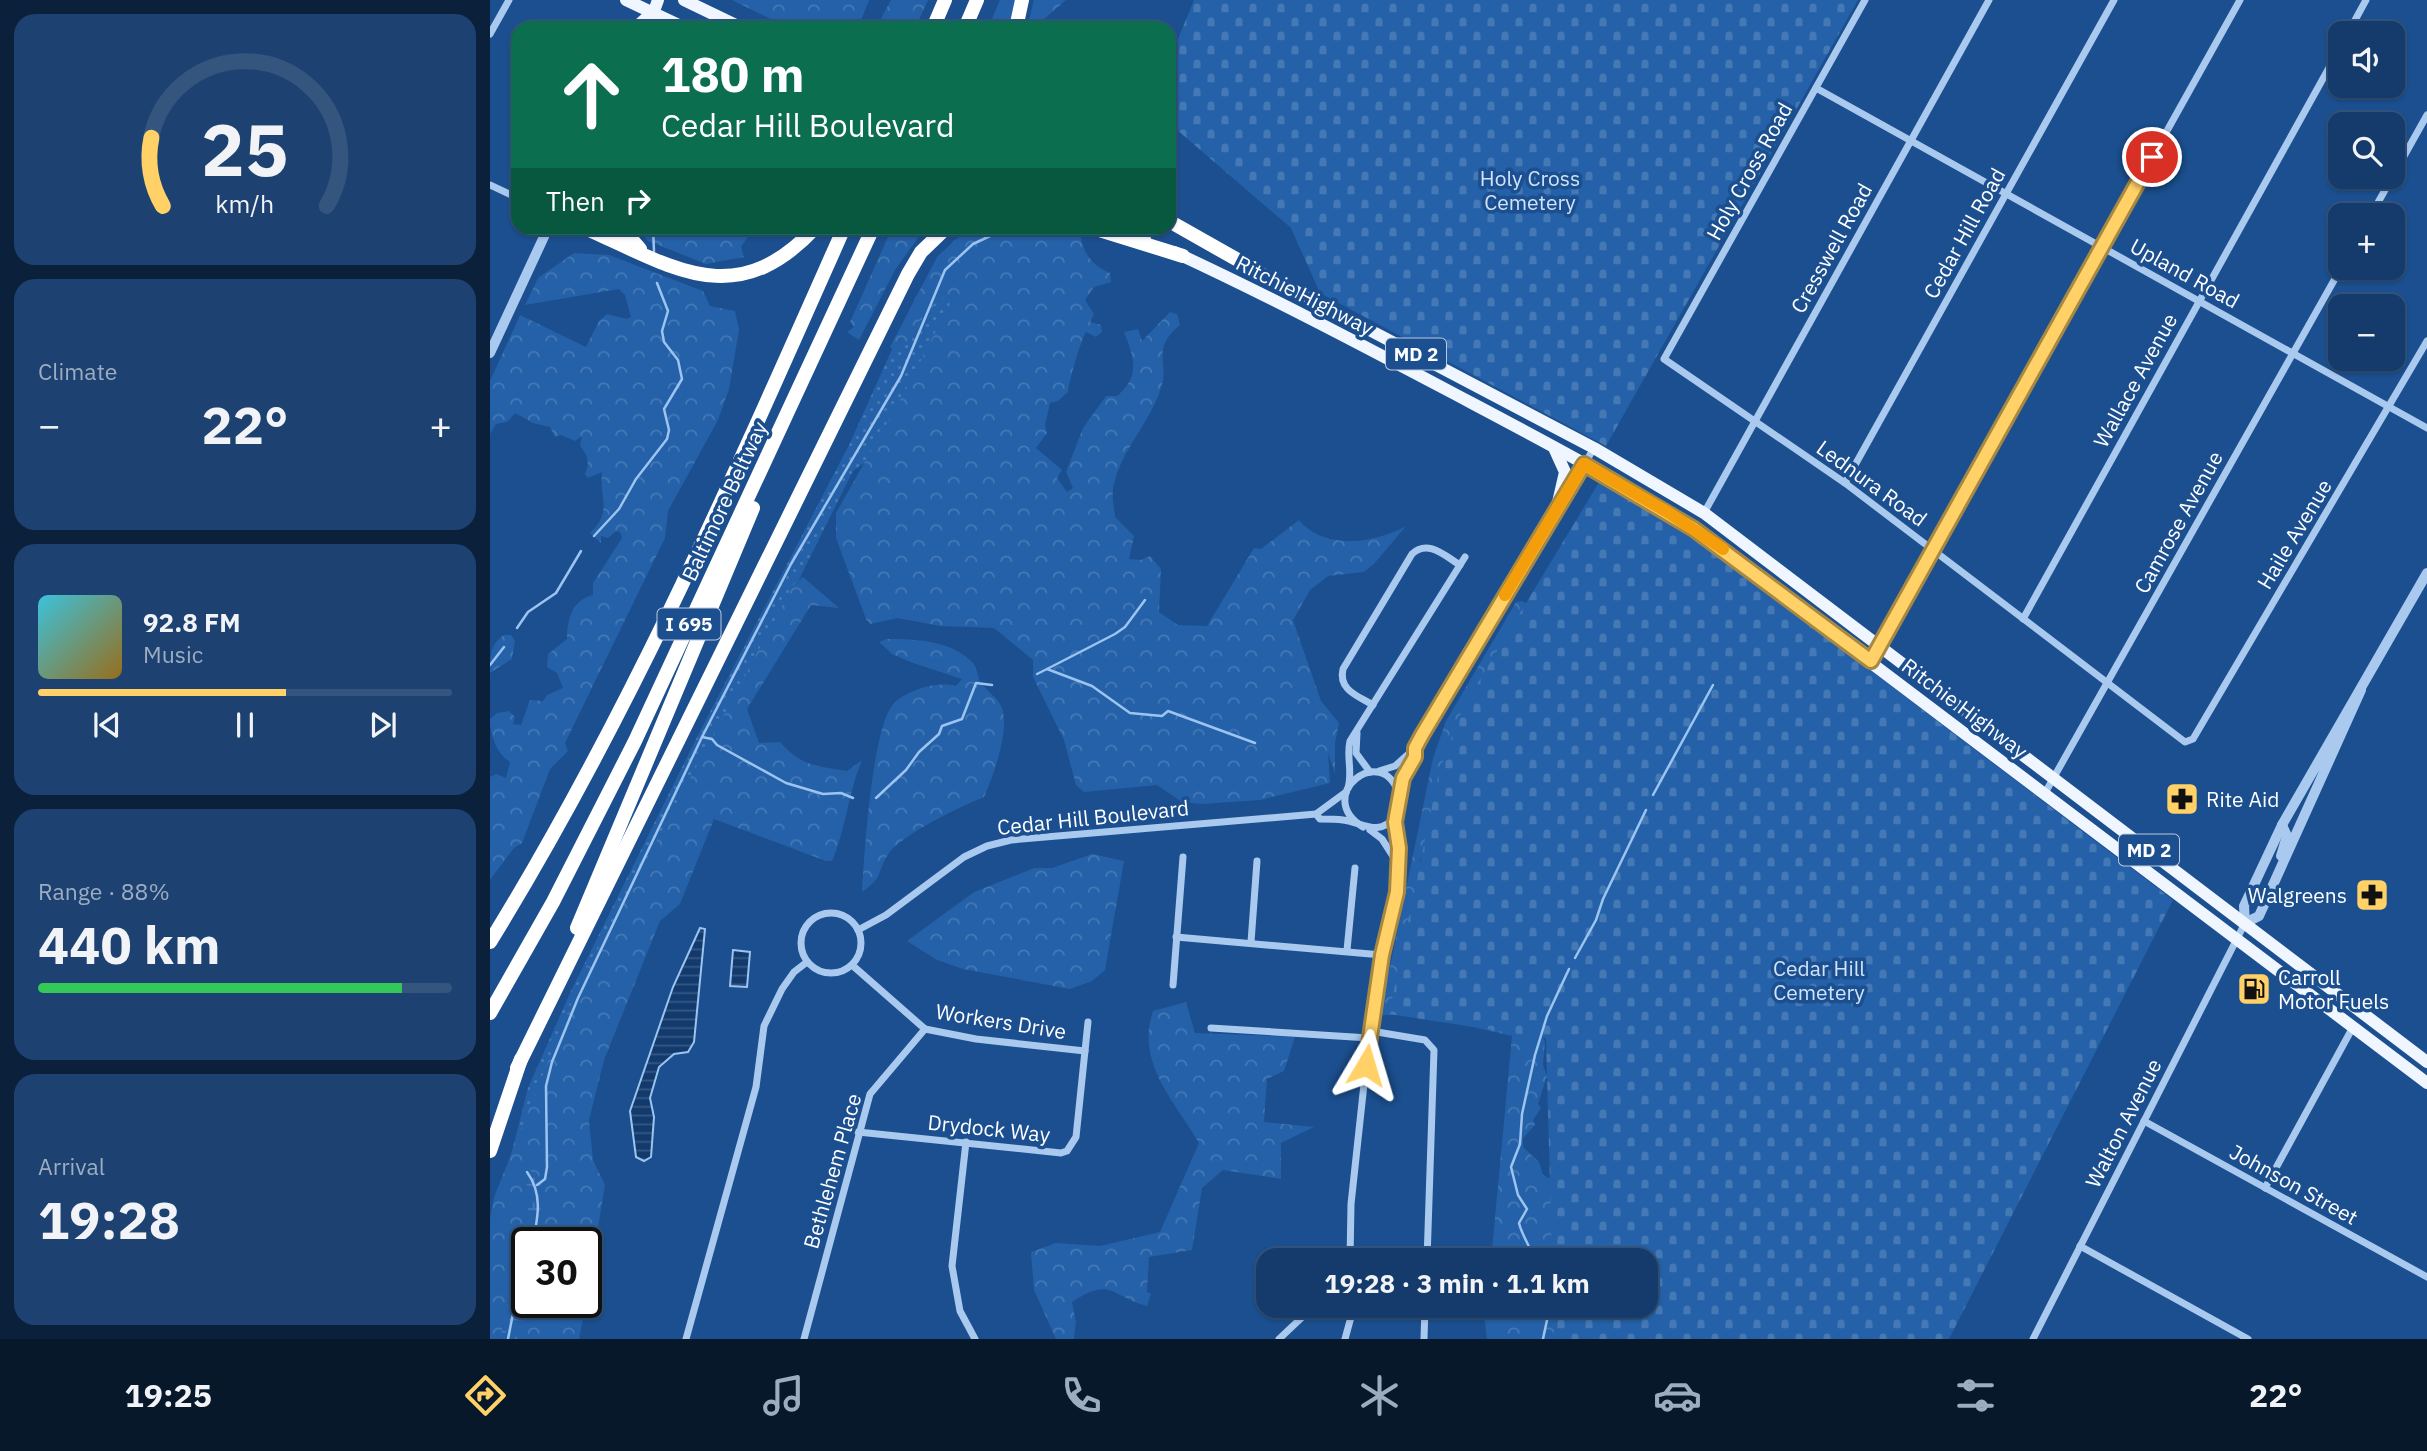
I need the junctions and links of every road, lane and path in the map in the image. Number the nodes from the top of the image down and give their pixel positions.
1 (509, 0) edge
2 (626, 0) edge
3 (658, 0) edge
4 (684, 0) edge
5 (946, 0) edge
6 (978, 0) edge
7 (1022, 0) edge
8 (1865, 0) edge
9 (1989, 0) edge
10 (2114, 0) edge
11 (2240, 0) edge
12 (2366, 0) edge
13 (652, 13) junction
14 (643, 21) edge
15 (650, 21) edge
16 (670, 21) edge
17 (727, 21) edge
18 (936, 21) edge
19 (968, 21) edge
20 (1018, 21) edge
21 (2355, 21) edge
22 (490, 34) edge
23 (2328, 70) edge
24 (1816, 88) junction
25 (2427, 115) edge
26 (1911, 140) junction
27 (490, 185) edge
28 (2006, 194) junction
29 (511, 195) edge
30 (2378, 203) edge
31 (1176, 225) edge
32 (1176, 233) edge
33 (545, 235) edge
34 (601, 235) edge
35 (628, 235) edge
36 (807, 235) edge
37 (841, 235) edge
38 (870, 235) edge
39 (939, 235) edge
40 (1116, 235) edge
41 (1136, 235) edge
42 (2102, 247) junction
43 (646, 255) junction
44 (1183, 256) junction
45 (1252, 268) junction
46 (2334, 280) edge
47 (2200, 300) junction
48 (2427, 341) edge
49 (2293, 352) junction
50 (490, 353) edge
51 (1664, 359) joint
52 (799, 391) junction
53 (2390, 408) junction
54 (1755, 421) junction
55 (2427, 428) edge
56 (1552, 447) junction
57 (1594, 447) junction
58 (1584, 464) junction
59 (1845, 483) junction
60 (1556, 511) junction
61 (1704, 513) junction
62 (1933, 550) junction
63 (1465, 557) dead end
64 (1460, 565) junction
65 (2427, 573) edge
66 (2023, 619) junction
67 (1881, 645) junction
68 (1871, 661) junction
69 (2107, 682) junction
70 (2361, 690) junction
71 (1373, 705) junction
72 (1358, 729) junction
73 (2189, 743) joint
74 (1415, 748) junction
75 (2314, 770) junction
76 (1373, 772) junction
77 (2053, 777) junction
78 (1347, 790) junction
79 (2045, 793) junction
80 (1400, 802) junction
81 (571, 806) junction
82 (1398, 811) junction
83 (1316, 814) junction
84 (2282, 825) junction
85 (1364, 828) junction
86 (2299, 831) junction
87 (1183, 857) dead end
88 (1257, 861) dead end
89 (1398, 863) junction
90 (2282, 866) junction
91 (1355, 868) dead end
92 (490, 923) edge
93 (2245, 923) junction
94 (858, 930) junction
95 (1177, 937) junction
96 (2236, 939) junction
97 (490, 942) edge
98 (1251, 942) junction
99 (1347, 950) junction
100 (1382, 955) junction
101 (807, 962) junction
102 (852, 965) junction
103 (1172, 985) dead end
104 (490, 1013) edge
105 (1088, 1022) dead end
106 (2353, 1027) junction
107 (1211, 1028) dead end
108 (925, 1029) junction
109 (1370, 1034) junction
110 (1084, 1051) junction
111 (2427, 1062) edge
112 (517, 1068) junction
113 (2427, 1083) edge
114 (2144, 1121) junction
115 (858, 1132) junction
116 (966, 1142) junction
117 (490, 1151) edge
118 (2265, 1188) junction
119 (2080, 1246) junction
120 (1350, 1248) edge
121 (1427, 1248) edge
122 (2427, 1277) edge
123 (1301, 1318) edge
124 (1351, 1318) edge
125 (1425, 1318) edge
126 (686, 1339) edge
127 (804, 1339) edge
128 (975, 1339) edge
129 (1279, 1339) edge
130 (1345, 1339) edge
131 (1424, 1339) edge
132 (2033, 1339) edge
133 (2248, 1339) edge

1 - 22 street
2 - 13 main road
3 - 13 main road
4 - 17 main road
5 - 18 highway
6 - 19 highway
7 - 20 highway
8 - 24 street, Holy Cross Road
9 - 26 street, Cresswell Road
10 - 28 street, Cedar Hill Road
11 - 42 street
12 - 21 street
13 - 14 main road
13 - 15 main road
13 - 16 main road
23 - 47 street, Wallace Avenue
24 - 26 street, Upland Road
24 - 51 street, Holy Cross Road
25 - 30 street
26 - 28 street, Upland Road
26 - 54 street, Cresswell Road
27 - 29 street
28 - 42 street, Upland Road
28 - 59 street, Cedar Hill Road
31 - 45 highway
32 - 45 main road, Ritchie Highway / MD 2
33 - 50 street
34 - 43 highway
35 - 43 highway
36 - 43 highway
37 - 81 highway, Baltimore Beltway / I 695
38 - 52 highway, Baltimore Beltway / I 695
39 - 112 highway
40 - 44 highway
41 - 44 main road, Ritchie Highway / MD 2
42 - 47 street, Upland Road
42 - 62 street
44 - 56 main road, Ritchie Highway / MD 2
45 - 57 main road, Ritchie Highway / MD 2
46 - 49 street, Camrose Avenue
47 - 49 street, Upland Road
47 - 66 street, Wallace Avenue
48 - 53 street, Haile Avenue
49 - 53 street, Upland Road
49 - 69 street, Camrose Avenue
51 - 54 street, Lednura Road
52 - 104 highway, Baltimore Beltway / I 695
52 - 112 highway
53 - 55 street, Upland Road
53 - 73 street, Haile Avenue
54 - 59 street, Lednura Road
54 - 61 street, Cresswell Road
56 - 58 main road, Ritchie Highway / MD 2
56 - 60 main road
57 - 58 street
57 - 61 main road, Ritchie Highway / MD 2
58 - 60 street
58 - 68 main road, Ritchie Highway / MD 2
59 - 62 street, Lednura Road
60 - 74 street
61 - 67 main road, Ritchie Highway / MD 2
62 - 66 street, Lednura Road
62 - 67 street
63 - 64 street
64 - 71 street
64 - 71 street
65 - 70 street
66 - 69 street, Lednura Road
67 - 68 street
67 - 77 main road, Ritchie Highway / MD 2
68 - 79 main road, Ritchie Highway / MD 2
69 - 73 street, Lednura Road
69 - 77 street, Camrose Avenue
70 - 75 street
70 - 86 street
71 - 72 street
72 - 76 street
72 - 78 street
74 - 76 street
74 - 80 street
75 - 84 street
75 - 86 street
76 - 78 street
76 - 80 street
77 - 79 street, Camrose Avenue
77 - 93 main road, Ritchie Highway / MD 2
78 - 83 street
78 - 85 street
79 - 96 main road, Ritchie Highway / MD 2
80 - 82 street
81 - 92 highway
81 - 97 highway, Baltimore Beltway / I 695
82 - 85 street
82 - 89 street
83 - 85 street, Cedar Hill Boulevard
83 - 94 street, Cedar Hill Boulevard
84 - 90 street
84 - 93 street
85 - 89 street
86 - 90 street
87 - 95 street
88 - 98 street
89 - 100 street
90 - 93 street
91 - 99 street
93 - 96 street, Walton Avenue
93 - 111 main road, Ritchie Highway / MD 2
94 - 101 street
94 - 102 street
95 - 98 street
95 - 103 street
96 - 106 main road, Ritchie Highway / MD 2
96 - 114 street, Walton Avenue
98 - 99 street
99 - 100 street
100 - 109 street
101 - 102 street
101 - 126 street
102 - 108 street, Workers Drive
105 - 110 street, Drydock Way
106 - 113 main road, Ritchie Highway / MD 2
106 - 118 street
107 - 109 street
108 - 110 street, Workers Drive
108 - 115 street, Bethlehem Place
109 - 120 street
109 - 121 street
110 - 116 street, Drydock Way
112 - 117 highway
114 - 118 street, Johnson Street
114 - 119 street, Walton Avenue
115 - 116 street, Drydock Way
115 - 127 street, Bethlehem Place
116 - 128 street
118 - 122 street, Johnson Street
119 - 132 street, Walton Avenue
119 - 133 street
123 - 129 street
124 - 130 street
125 - 131 street

